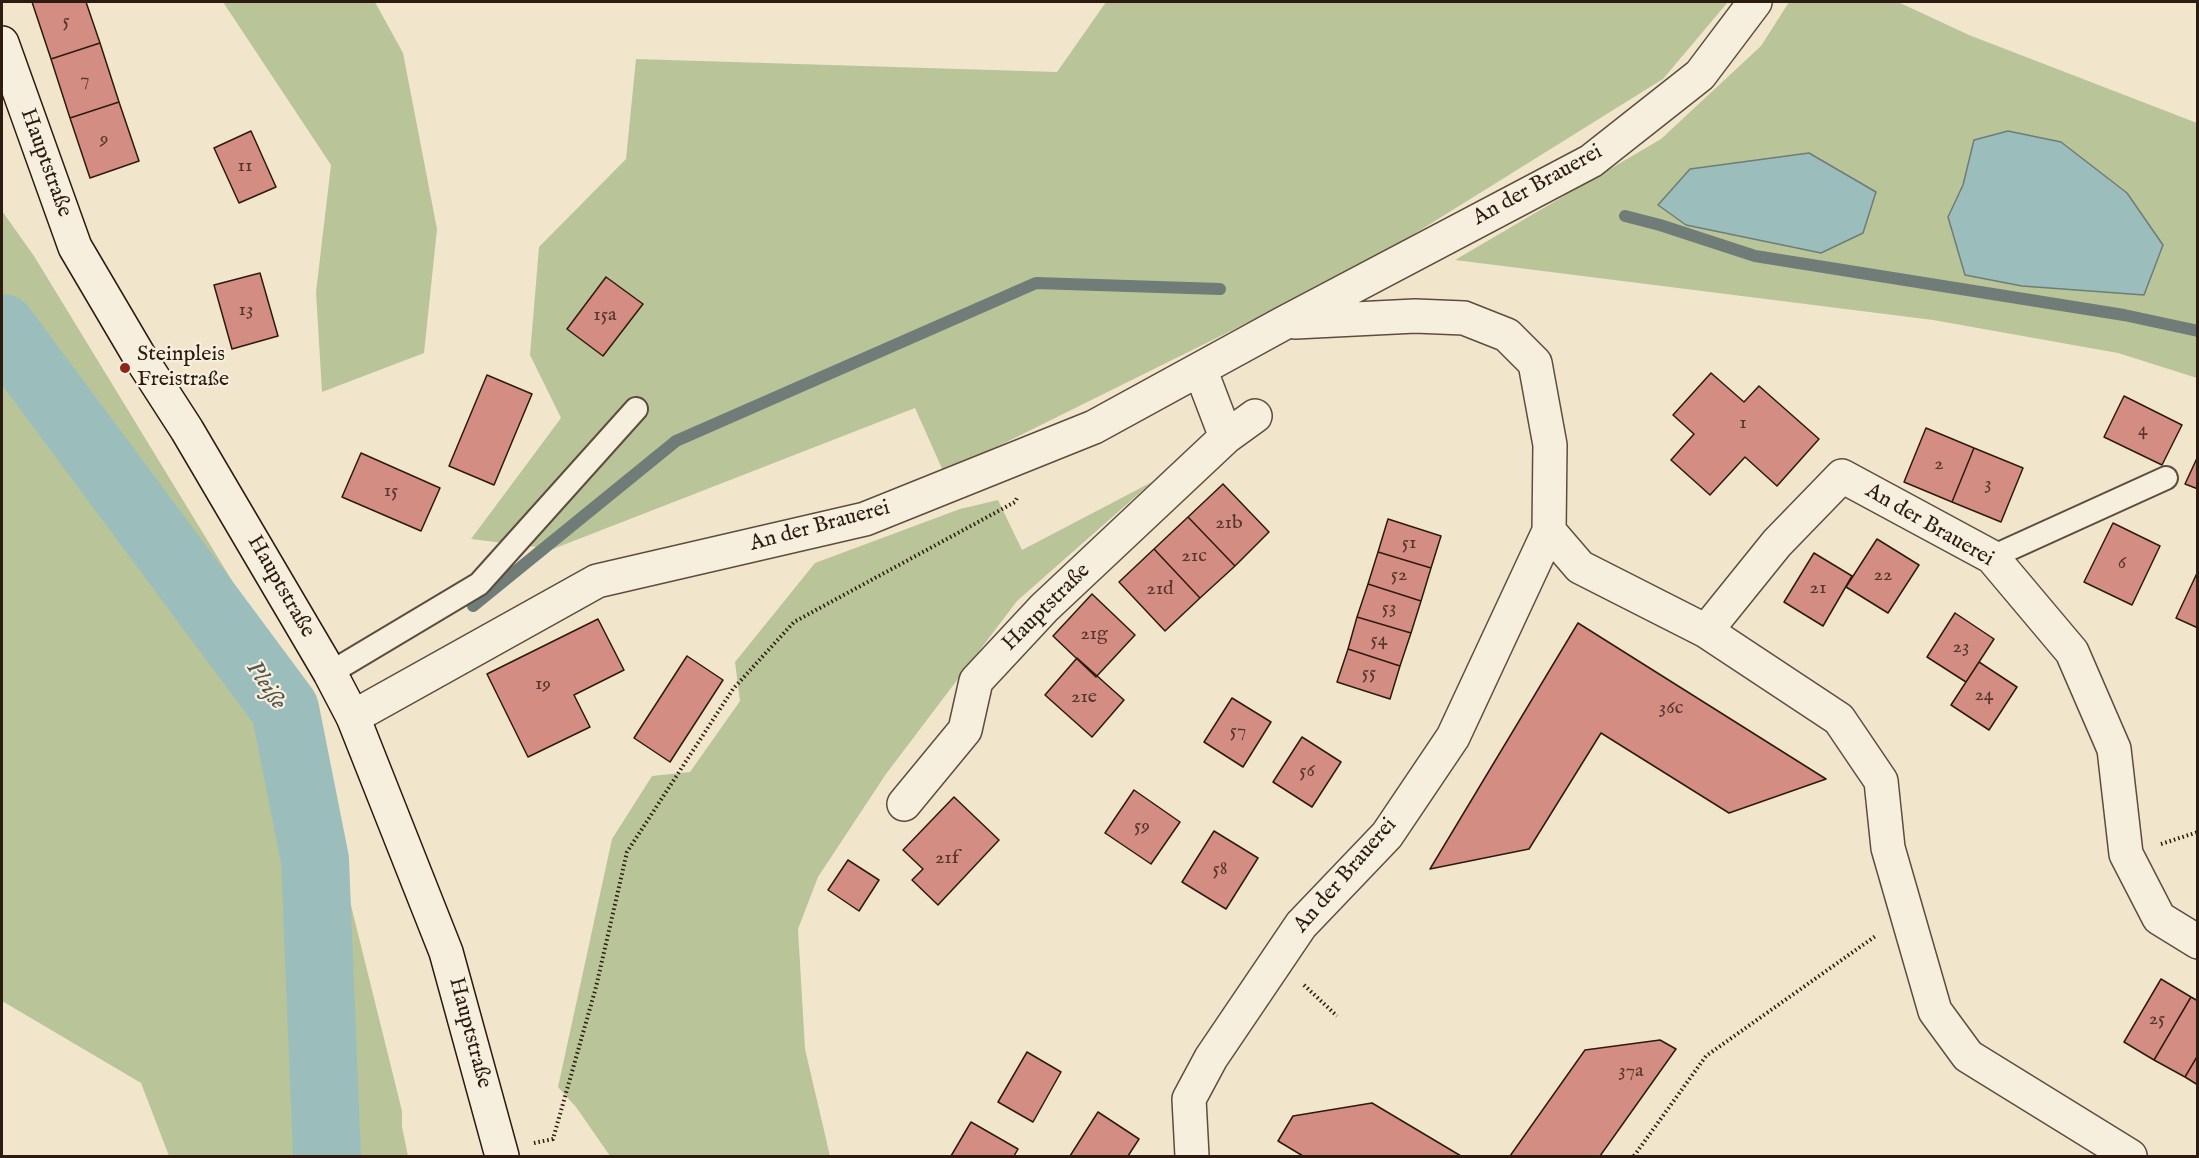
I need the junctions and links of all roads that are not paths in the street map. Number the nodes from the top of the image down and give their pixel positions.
1 (1755, 2) edge
2 (2, 43) edge
3 (1284, 323) junction
4 (1200, 369) junction
5 (636, 409) dead end
6 (1255, 416) dead end
7 (1226, 437) junction
8 (2166, 478) dead end
9 (1549, 531) junction
10 (1992, 557) junction
11 (1706, 631) junction
12 (330, 673) junction
13 (353, 717) junction
14 (904, 804) dead end
15 (2198, 942) edge
16 (501, 1154) edge
17 (1192, 1156) edge
18 (2130, 1156) edge

1 - 3 street, An der Brauerei
2 - 12 street, Hauptstraße
3 - 4 street, An der Brauerei
3 - 9 street, An der Brauerei
4 - 7 street
4 - 13 street, An der Brauerei
5 - 12 lane
6 - 7 street, Hauptstraße
7 - 14 street, Hauptstraße
8 - 10 lane
9 - 11 street
9 - 17 street, An der Brauerei
10 - 11 street, An der Brauerei
10 - 15 street, An der Brauerei
11 - 18 street
12 - 13 street, Hauptstraße
13 - 16 street, Hauptstraße

